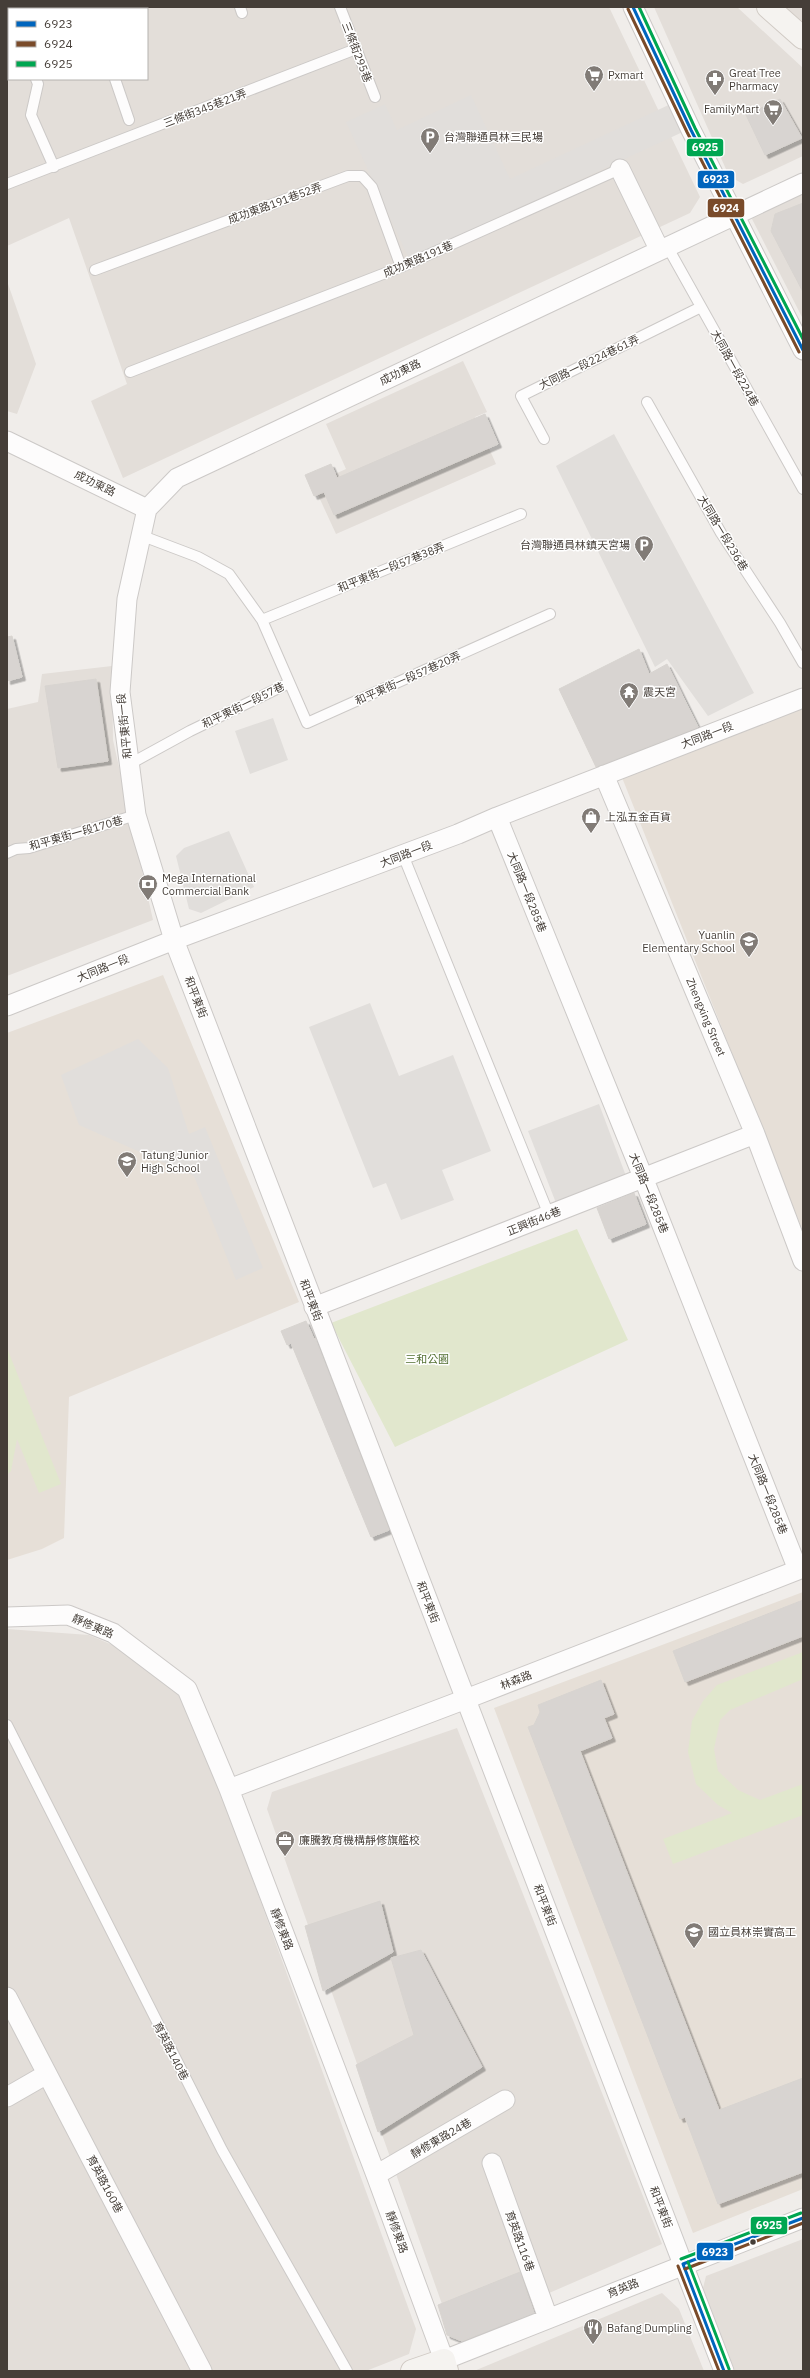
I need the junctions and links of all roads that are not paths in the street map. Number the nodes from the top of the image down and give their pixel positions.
1 (340, 7) edge
2 (633, 7) edge
3 (768, 7) edge
4 (803, 38) edge
5 (356, 49) junction
6 (36, 80) edge
7 (115, 80) edge
8 (375, 97) dead end
9 (129, 120) dead end
10 (54, 167) junction
11 (620, 169) joint
12 (803, 183) edge
13 (7, 184) edge
14 (734, 214) junction
15 (663, 248) junction
16 (401, 267) junction
17 (95, 270) dead end
18 (701, 307) junction
19 (803, 350) edge
20 (130, 372) dead end
21 (647, 402) dead end
22 (544, 438) dead end
23 (7, 440) edge
24 (803, 489) edge
25 (147, 508) junction
26 (521, 514) dead end
27 (140, 535) junction
28 (550, 614) dead end
29 (262, 620) junction
30 (803, 663) edge
31 (289, 683) junction
32 (803, 698) edge
33 (128, 765) junction
34 (604, 775) junction
35 (136, 815) junction
36 (497, 817) junction
37 (11, 851) edge
38 (403, 855) junction
39 (174, 940) junction
40 (7, 1006) edge
41 (755, 1134) junction
42 (643, 1177) junction
43 (549, 1215) junction
44 (803, 1261) edge
45 (314, 1307) junction
46 (801, 1569) edge
47 (7, 1617) edge
48 (466, 1699) junction
49 (7, 1725) edge
50 (229, 1789) junction
51 (7, 1997) edge
52 (47, 2074) junction
53 (7, 2097) edge
54 (505, 2100) dead end
55 (492, 2163) dead end
56 (376, 2175) junction
57 (803, 2218) edge
58 (683, 2264) junction
59 (548, 2318) junction
60 (445, 2366) edge
61 (202, 2371) edge
62 (347, 2371) edge
63 (412, 2371) edge
64 (724, 2371) edge

1 - 5 lane, 三條街295巷
2 - 14 street
3 - 4 street
5 - 8 lane, 三條街295巷
5 - 10 lane, 三條街345巷21弄
6 - 10 lane
7 - 9 lane
10 - 13 lane, 三條街345巷21弄
11 - 15 street, 成功東路191巷
11 - 16 lane, 成功東路191巷
12 - 14 street, 成功東路
14 - 15 street, 成功東路
14 - 19 street
15 - 18 lane, 大同路一段224巷
15 - 25 street, 成功東路
16 - 17 lane, 成功東路191巷52弄
16 - 20 lane, 成功東路191巷
18 - 22 lane, 大同路一段224巷61弄
18 - 24 lane, 大同路一段224巷
21 - 30 lane, 大同路一段236巷
23 - 25 street, 成功東路
25 - 27 street, 和平東街一段
26 - 29 lane, 和平東街一段57巷38弄
27 - 29 lane, 和平東街一段57巷
27 - 33 street, 和平東街一段
28 - 31 lane, 和平東街一段57巷20弄
29 - 31 lane, 和平東街一段57巷
31 - 33 lane, 和平東街一段57巷
32 - 34 street, 大同路一段
33 - 35 street, 和平東街一段
34 - 36 street, 大同路一段
34 - 41 street, Zhengxing Street
35 - 37 lane, 和平東街一段170巷
35 - 39 street, 和平東街一段
36 - 38 street, 大同路一段
36 - 42 street, 大同路一段285巷
38 - 39 street, 大同路一段
38 - 43 lane
39 - 40 street, 大同路一段
39 - 45 street, 和平東街
41 - 42 street, 正興街46巷
41 - 44 street, Zhengxing Street
42 - 43 street, 正興街46巷
42 - 46 street, 大同路一段285巷
43 - 45 street, 正興街46巷
45 - 48 street, 和平東街
46 - 48 street, 林森路
47 - 50 street, 靜修東路
48 - 50 street, 林森路
48 - 58 street, 和平東街
49 - 62 lane, 育英路140巷
50 - 56 street, 靜修東路
51 - 52 street, 育英路160巷
52 - 53 street
52 - 61 street, 育英路160巷
54 - 56 street, 靜修東路24巷
55 - 59 street, 育英路116巷
56 - 60 street, 靜修東路
57 - 58 street, 育英路
58 - 59 street, 育英路
58 - 64 street, 和平東街
59 - 60 street, 育英路
60 - 63 street

